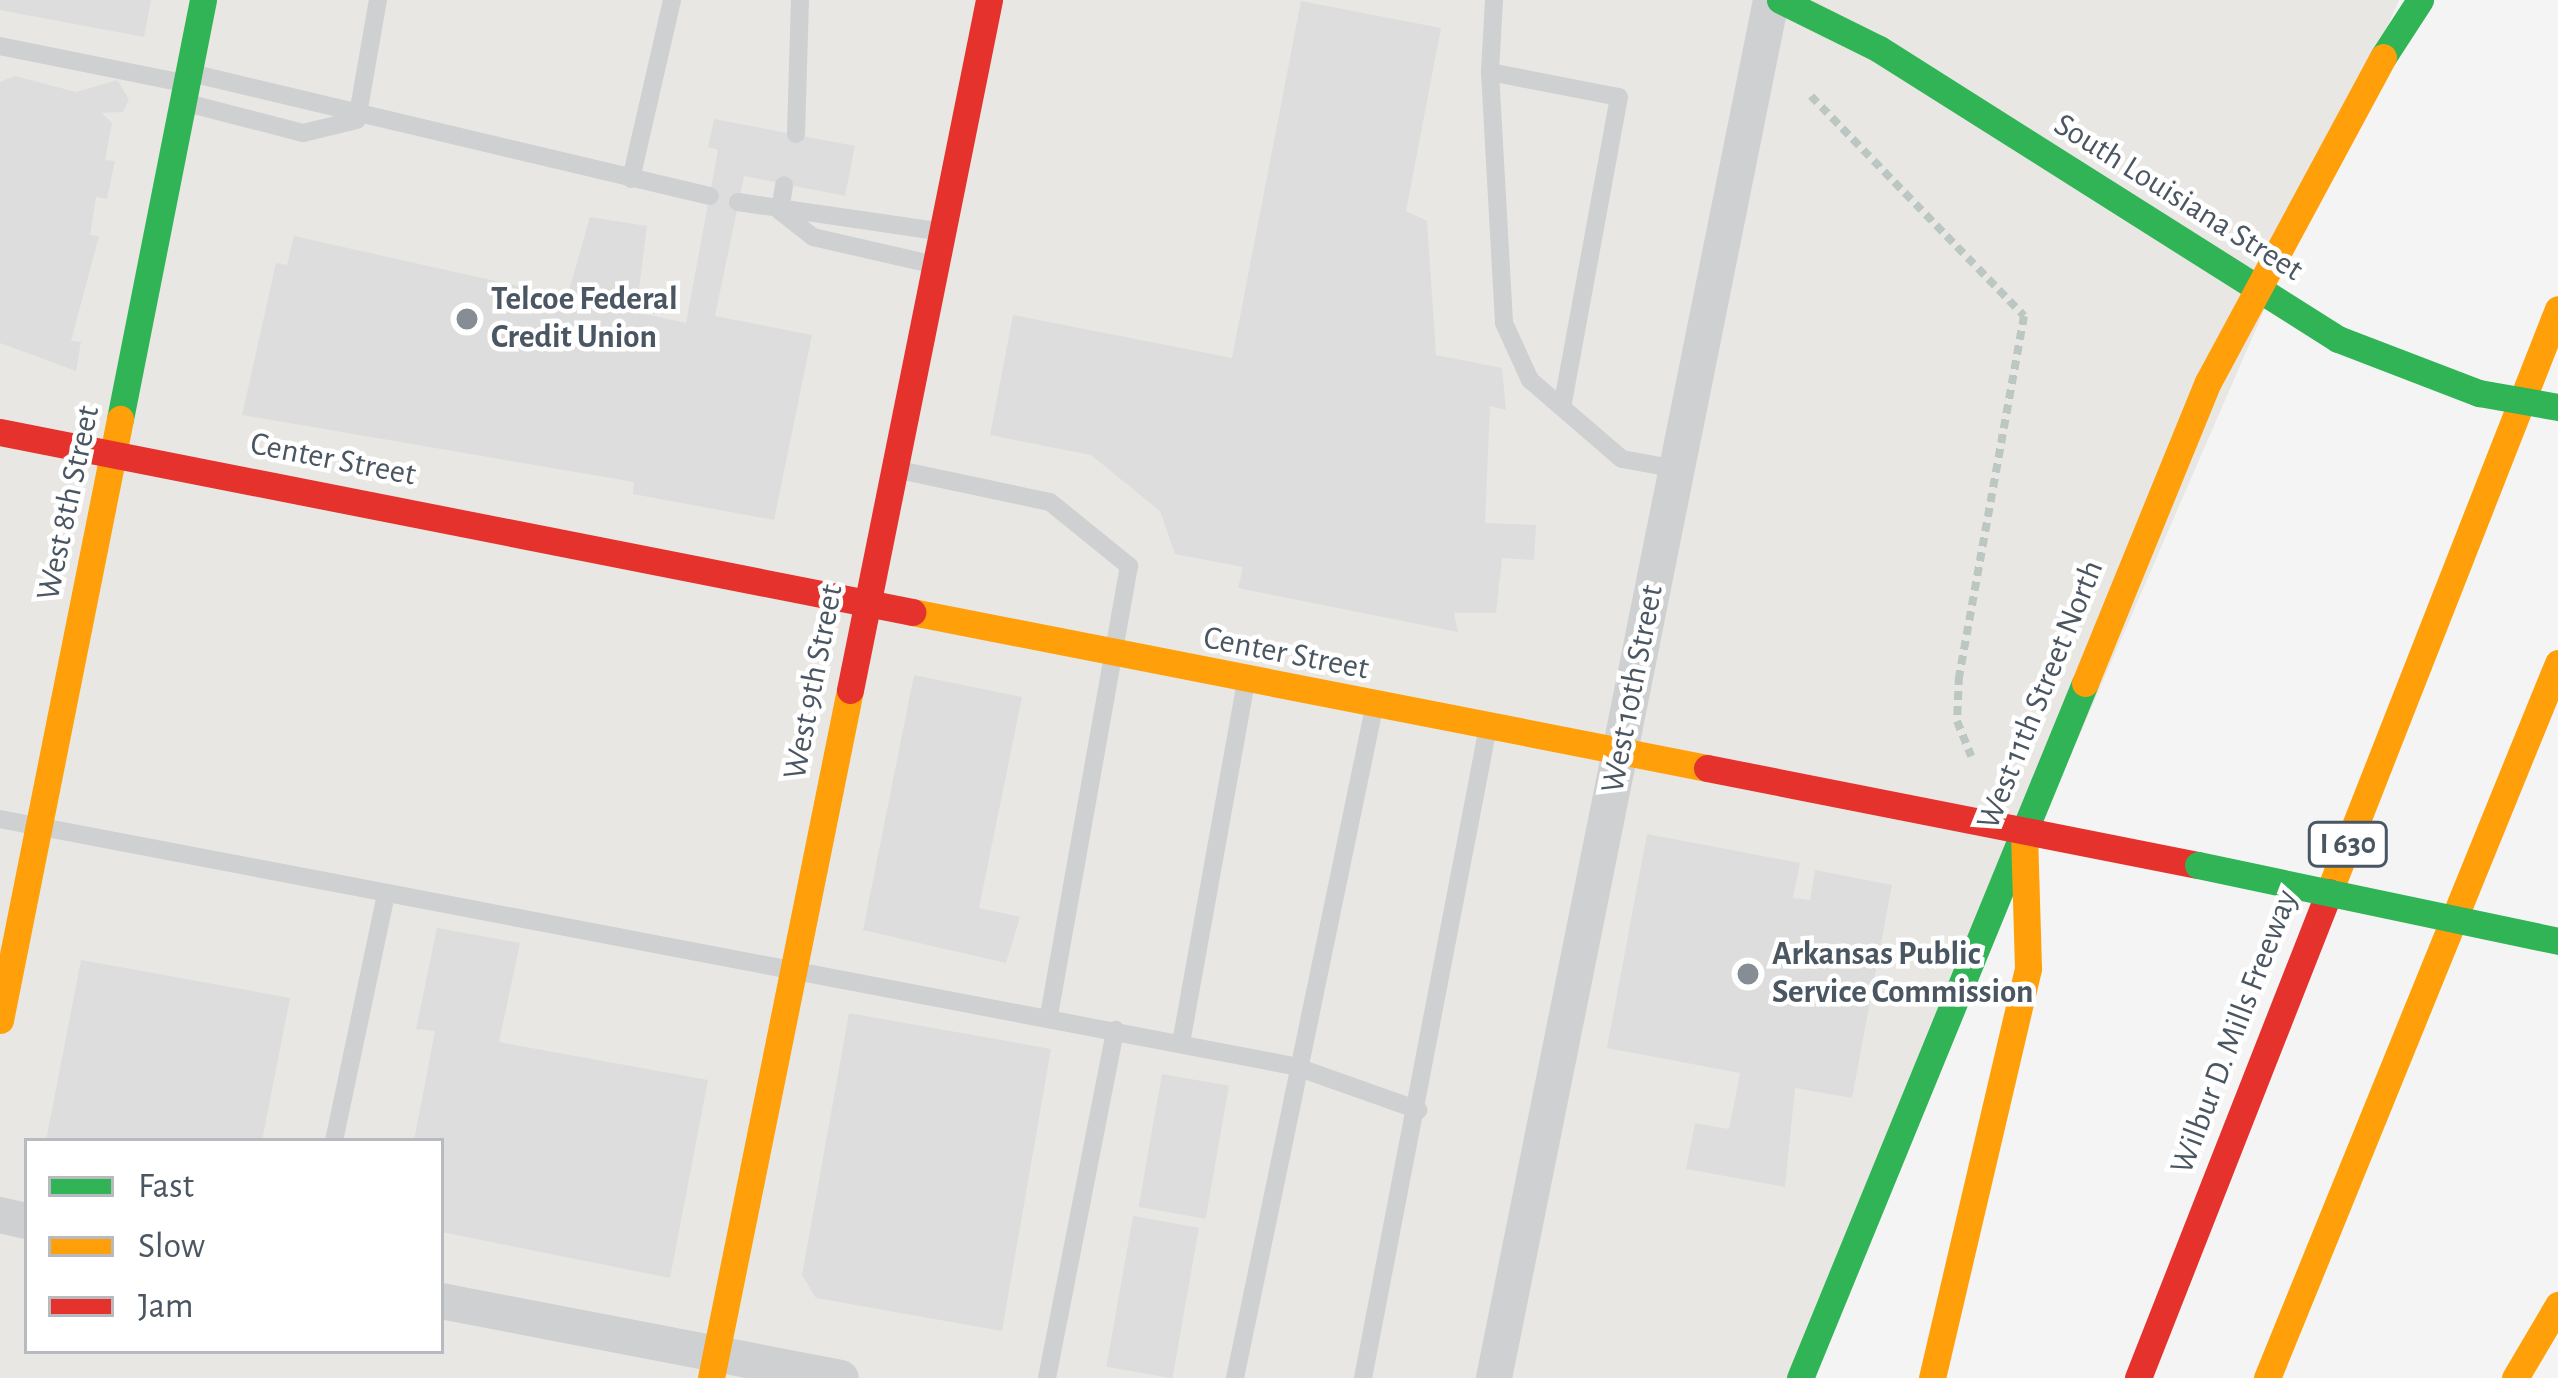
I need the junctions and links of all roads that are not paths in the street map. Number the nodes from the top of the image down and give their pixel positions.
1 (203, 0) edge
2 (378, 0) edge
3 (672, 0) edge
4 (800, 0) edge
5 (989, 0) edge
6 (1494, 0) edge
7 (1771, 0) edge
8 (1780, 0) edge
9 (2381, 0) edge
10 (2420, 0) edge
11 (0, 46) edge
12 (2384, 57) junction
13 (1490, 72) junction
14 (185, 86) junction
15 (357, 120) junction
16 (796, 134) dead end
17 (631, 178) junction
18 (784, 184) dead end
19 (710, 196) dead end
20 (738, 202) dead end
21 (780, 211) junction
22 (942, 232) junction
23 (935, 265) junction
24 (2252, 292) junction
25 (2558, 309) edge
26 (2558, 406) edge
27 (1562, 407) junction
28 (0, 432) edge
29 (116, 455) junction
30 (1677, 469) junction
31 (894, 470) junction
32 (866, 607) junction
33 (1115, 656) junction
34 (2558, 663) edge
35 (1246, 682) junction
36 (1374, 708) junction
37 (1487, 732) junction
38 (1620, 754) junction
39 (0, 819) edge
40 (40, 830) junction
41 (2024, 832) junction
42 (385, 900) junction
43 (2558, 941) edge
44 (792, 973) junction
45 (1049, 1016) junction
46 (0, 1020) edge
47 (1115, 1030) junction
48 (1181, 1043) junction
49 (1294, 1066) junction
50 (1418, 1110) junction
51 (335, 1138) edge
52 (444, 1302) edge
53 (2558, 1305) edge
54 (713, 1367) edge
55 (841, 1378) edge
56 (1047, 1378) edge
57 (1234, 1378) edge
58 (1364, 1378) edge
59 (1494, 1378) edge
60 (1800, 1378) edge
61 (1932, 1378) edge
62 (2138, 1378) edge
63 (2267, 1378) edge
64 (2516, 1378) edge

1 - 14 main road, West 8th Street
2 - 15 lane
3 - 17 lane
4 - 16 lane
5 - 22 main road, West 9th Street
6 - 13 lane
7 - 30 street, West 10th Street
8 - 24 main road, South Louisiana Street
9 - 12 main road
10 - 12 main road, West 11th Street North
11 - 14 lane
12 - 24 main road, West 11th Street North
13 - 27 lane
13 - 27 lane
14 - 15 lane
14 - 15 lane
14 - 29 main road, West 8th Street
15 - 17 lane
17 - 19 lane
18 - 21 lane
20 - 21 lane
21 - 22 lane
21 - 23 lane
22 - 23 main road, West 9th Street
23 - 31 main road, West 9th Street
24 - 26 main road, South Louisiana Street, bridge
24 - 41 main road, West 11th Street North
25 - 62 main road, Wilbur D. Mills Freeway / I 630
27 - 30 lane
28 - 29 main road, Center Street
29 - 32 main road, Center Street
29 - 40 main road, West 8th Street
30 - 38 street, West 10th Street
31 - 32 main road, West 9th Street
31 - 33 lane
32 - 33 main road, Center Street
32 - 44 main road, West 9th Street
33 - 35 main road, Center Street
33 - 45 lane
34 - 63 main road
35 - 36 main road, Center Street
35 - 48 lane
36 - 37 main road, Center Street
36 - 49 lane
37 - 38 main road, Center Street
37 - 50 lane
38 - 41 main road, Center Street
38 - 59 street, West 10th Street
39 - 40 lane
40 - 42 lane
40 - 46 main road, West 8th Street
41 - 43 main road, Center Street, bridge
41 - 60 main road, West 11th Street North
41 - 61 main road
42 - 44 lane
42 - 51 lane
44 - 45 lane
44 - 54 main road, West 9th Street
45 - 47 lane
47 - 48 lane
47 - 56 lane
48 - 49 lane
49 - 50 lane
49 - 57 lane
50 - 58 lane
52 - 54 street
53 - 64 main road
54 - 55 street

